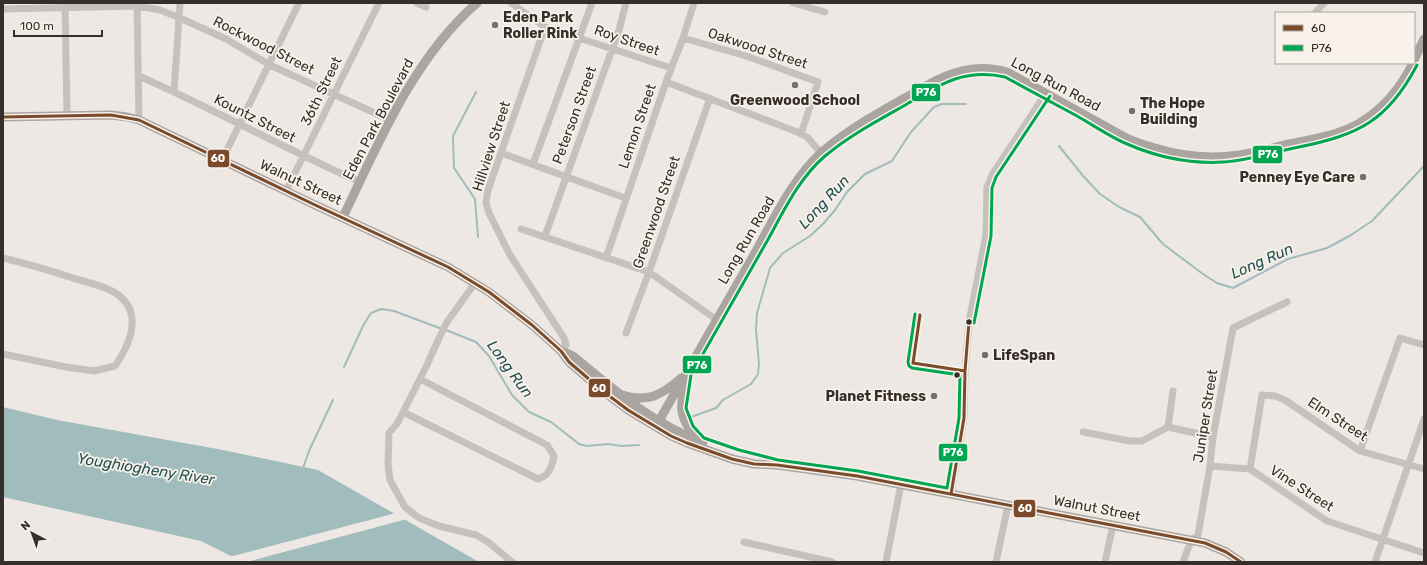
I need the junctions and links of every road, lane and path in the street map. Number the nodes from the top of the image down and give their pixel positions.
1 (180, 3) edge
2 (300, 3) edge
3 (379, 3) edge
4 (417, 3) edge
5 (477, 3) edge
6 (511, 3) edge
7 (592, 3) edge
8 (626, 3) edge
9 (694, 3) edge
10 (793, 3) edge
11 (1324, 3) edge
12 (65, 5) edge
13 (137, 5) edge
14 (426, 7) dead end
15 (3, 9) edge
16 (825, 12) dead end
17 (1316, 12) edge
18 (180, 18) junction
19 (545, 27) junction
20 (579, 37) junction
21 (683, 38) junction
22 (1424, 40) edge
23 (612, 49) junction
24 (1415, 58) edge
25 (1412, 64) edge
26 (270, 65) junction
27 (671, 68) junction
28 (139, 76) junction
29 (666, 82) junction
30 (174, 92) junction
31 (1046, 93) junction
32 (335, 94) junction
33 (710, 98) junction
34 (67, 116) junction
35 (3, 117) edge
36 (139, 120) junction
37 (390, 120) junction
38 (239, 124) junction
39 (802, 134) junction
40 (501, 153) junction
41 (821, 153) junction
42 (303, 157) junction
43 (222, 160) junction
44 (533, 164) junction
45 (566, 176) junction
46 (360, 182) junction
47 (286, 191) junction
48 (625, 198) junction
49 (343, 217) junction
50 (521, 229) dead end
51 (545, 236) junction
52 (3, 258) edge
53 (606, 258) junction
54 (649, 272) junction
55 (475, 283) junction
56 (1287, 302) dead end
57 (716, 320) junction
58 (626, 333) dead end
59 (1424, 345) edge
60 (561, 351) junction
61 (3, 354) edge
62 (686, 373) junction
63 (420, 379) junction
64 (1173, 391) dead end
65 (618, 394) junction
66 (403, 412) junction
67 (1424, 420) edge
68 (657, 424) junction
69 (1168, 427) junction
70 (1083, 432) dead end
71 (1213, 436) junction
72 (701, 442) junction
73 (1360, 451) junction
74 (1408, 464) junction
75 (777, 465) junction
76 (1210, 466) junction
77 (1424, 469) edge
78 (1250, 470) junction
79 (901, 484) junction
80 (951, 494) junction
81 (1008, 505) junction
82 (1112, 525) junction
83 (1384, 539) junction
84 (1191, 541) junction
85 (744, 542) dead end
86 (1424, 552) edge
87 (512, 562) edge
88 (832, 562) edge
89 (886, 562) edge
90 (996, 562) edge
91 (1105, 562) edge
92 (1183, 562) edge
93 (1240, 562) edge
94 (1375, 562) edge

1 - 18 street
2 - 26 street
3 - 32 street, 36th Street
4 - 14 street
5 - 37 main road, Eden Park Boulevard
6 - 19 street, Roy Street
7 - 20 street
8 - 23 street, Peterson Street
9 - 21 street, Lemon Street
10 - 16 street
11 - 17 street
12 - 13 street, Rockwood Street
12 - 15 street, Rockwood Street
12 - 34 street
13 - 18 street, Rockwood Street
13 - 28 street
18 - 26 street, Rockwood Street
18 - 30 street
19 - 20 street, Roy Street
19 - 40 street, Hillview Street
20 - 23 street, Roy Street
20 - 44 street
21 - 27 street, Lemon Street
21 - 39 street, Oakwood Street
22 - 24 main road
23 - 27 street, Roy Street
23 - 45 street, Peterson Street
25 - 31 main road, Long Run Road
26 - 32 street, Rockwood Street
26 - 38 street
27 - 29 street, Lemon Street
28 - 30 street, Kountz Street
28 - 36 street
29 - 33 street
29 - 48 street, Lemon Street
30 - 38 street, Kountz Street
31 - 41 main road, Long Run Road
31 - 80 street
32 - 37 street, Rockwood Street
32 - 42 street, 36th Street
33 - 39 street
33 - 54 street, Greenwood Street
34 - 35 main road, Walnut Street
34 - 36 main road, Walnut Street
36 - 43 main road, Walnut Street
37 - 46 main road, Eden Park Boulevard
38 - 42 street, Kountz Street
38 - 43 street
39 - 41 street
40 - 44 street
40 - 60 street, Hillview Street
41 - 57 main road, Long Run Road
42 - 46 street, Kountz Street
42 - 47 street, 36th Street
43 - 47 main road, Walnut Street
44 - 45 street
45 - 48 street
45 - 51 street, Peterson Street
46 - 49 main road, Eden Park Boulevard
47 - 49 main road, Walnut Street
48 - 53 street, Lemon Street
49 - 55 main road, Walnut Street
50 - 51 street
51 - 53 street
52 - 61 street
53 - 54 street
54 - 57 street
54 - 58 street, Greenwood Street
55 - 60 main road, Walnut Street
55 - 63 street
56 - 71 street, Juniper Street
57 - 62 main road, Long Run Road
59 - 73 street
60 - 65 main road, Walnut Street
60 - 68 main road, Walnut Street
62 - 65 main road
62 - 68 main road, Long Run Road
62 - 72 main road
63 - 66 street
63 - 66 street
64 - 69 street
65 - 68 main road, Walnut Street
66 - 87 street
67 - 74 street
68 - 72 main road, Walnut Street
68 - 75 main road, Walnut Street
69 - 70 street
69 - 71 street
71 - 76 street, Juniper Street
72 - 75 main road, Walnut Street
73 - 74 street, Elm Street
73 - 78 street, Elm Street
74 - 77 street, Elm Street
74 - 83 street
75 - 79 main road, Walnut Street
76 - 78 street, Vine Street
76 - 84 street, Juniper Street
78 - 83 street, Vine Street
79 - 80 main road, Walnut Street
79 - 89 street
80 - 81 main road, Walnut Street
81 - 82 main road, Walnut Street
81 - 90 street
82 - 84 main road, Walnut Street
82 - 91 street
83 - 86 street, Vine Street
83 - 94 street
84 - 92 street, Juniper Street
84 - 93 main road, Walnut Street
85 - 88 street

